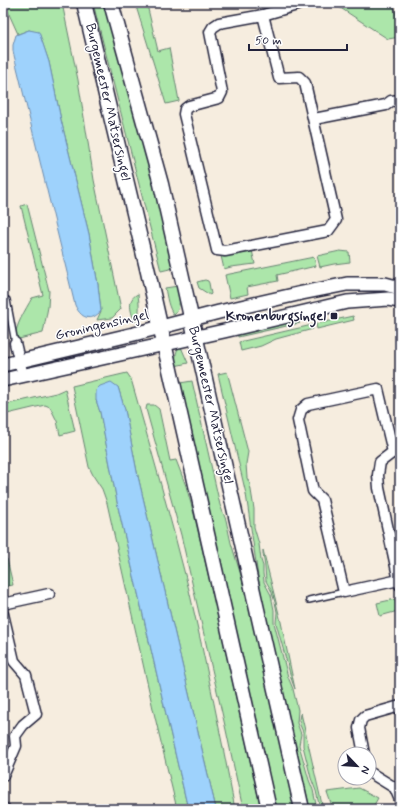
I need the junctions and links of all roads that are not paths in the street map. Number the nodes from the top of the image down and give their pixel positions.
1 (84, 3) edge
2 (111, 3) edge
3 (298, 4) edge
4 (263, 14) junction
5 (400, 100) edge
6 (314, 119) junction
7 (400, 288) edge
8 (7, 300) dead end
9 (400, 301) edge
10 (192, 319) junction
11 (160, 328) junction
12 (196, 338) junction
13 (15, 343) joint
14 (164, 345) junction
15 (19, 361) junction
16 (3, 365) edge
17 (23, 376) junction
18 (3, 380) edge
19 (397, 453) edge
20 (399, 582) edge
21 (344, 592) junction
22 (49, 594) dead end
23 (309, 600) dead end
24 (3, 604) edge
25 (3, 614) edge
26 (400, 706) edge
27 (362, 746) edge
28 (3, 776) edge
29 (377, 777) edge
30 (400, 800) edge
31 (269, 809) edge
32 (302, 809) edge

1 - 11 main road, Burgemeester Matsersingel
2 - 10 main road, Burgemeester Matsersingel
3 - 4 street
4 - 6 street
4 - 6 street
5 - 6 street
7 - 10 street
8 - 13 lane
9 - 12 street
10 - 11 street, Groningensingel
10 - 12 main road, Burgemeester Matsersingel
11 - 14 main road, Burgemeester Matsersingel
11 - 15 street, Groningensingel
12 - 14 street
12 - 32 main road, Burgemeester Matsersingel
13 - 15 street
14 - 17 street
14 - 31 main road, Burgemeester Matsersingel
15 - 16 street, Groningensingel
15 - 17 street
17 - 18 street
19 - 20 street
19 - 21 street
20 - 21 street
21 - 23 lane
22 - 24 street
25 - 28 street
26 - 27 street
29 - 30 street

